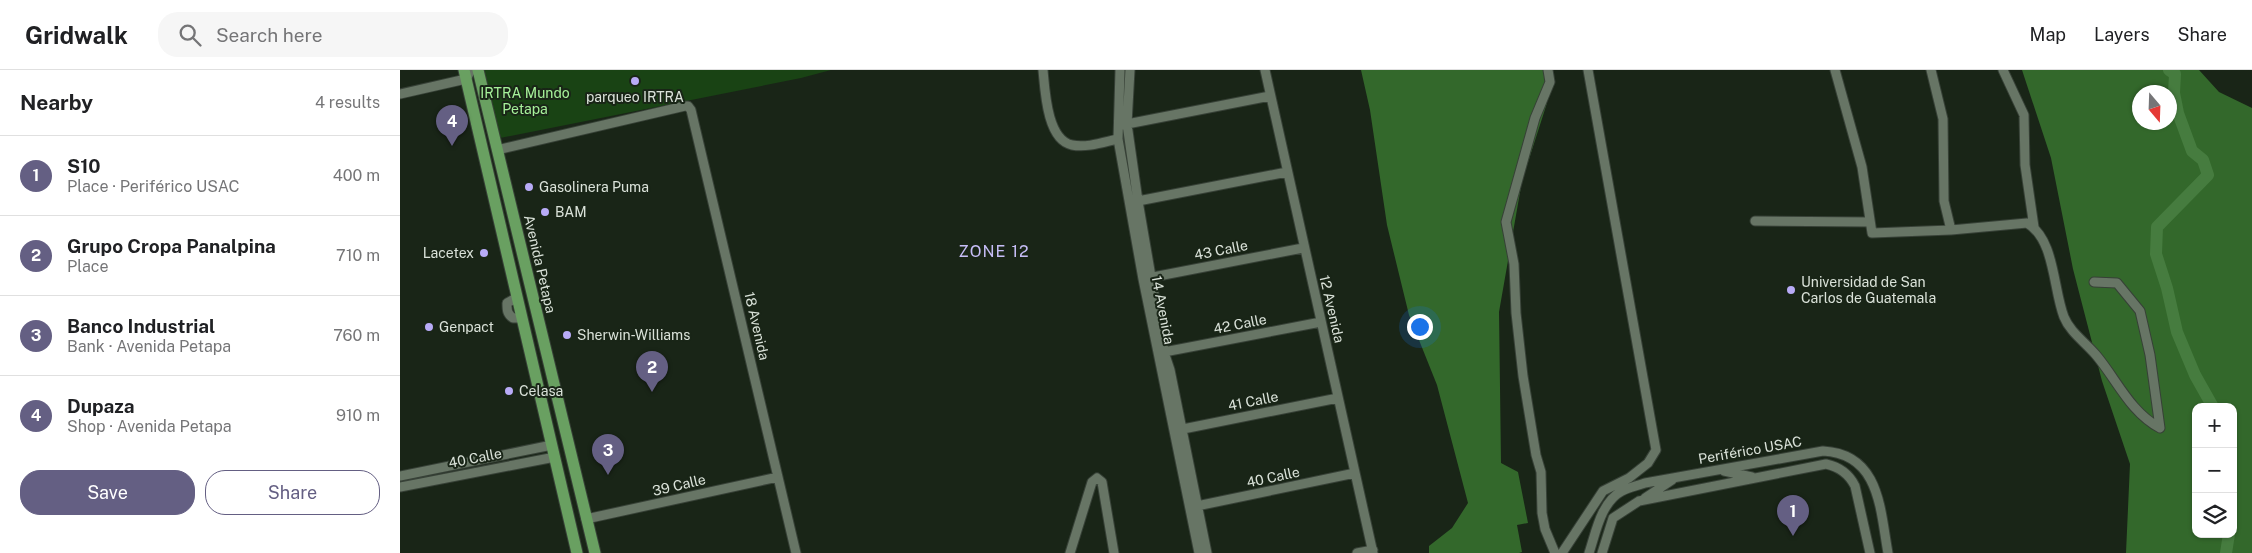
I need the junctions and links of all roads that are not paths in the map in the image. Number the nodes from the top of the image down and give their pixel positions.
1 (478, 70) edge
2 (1043, 70) edge
3 (1120, 70) edge
4 (1130, 70) edge
5 (1265, 70) edge
6 (1548, 70) edge
7 (1588, 70) edge
8 (1835, 70) edge
9 (1931, 70) edge
10 (2002, 70) edge
11 (467, 73) edge
12 (400, 94) edge
13 (1270, 96) junction
14 (1123, 124) junction
15 (1118, 139) junction
16 (498, 150) junction
17 (1287, 172) junction
18 (1138, 201) junction
19 (1756, 222) dead end
20 (1870, 222) junction
21 (2034, 227) junction
22 (1951, 230) junction
23 (1304, 248) junction
24 (1148, 278) junction
25 (2094, 282) dead end
26 (1321, 322) junction
27 (1164, 352) junction
28 (1338, 398) junction
29 (1178, 430) junction
30 (553, 451) junction
31 (570, 455) junction
32 (1720, 470) junction
33 (1355, 474) junction
34 (400, 476) edge
35 (778, 477) junction
36 (1676, 478) junction
37 (1755, 478) junction
38 (400, 487) edge
39 (1638, 501) junction
40 (1197, 506) junction
41 (586, 519) junction
42 (1373, 552) edge
43 (577, 553) edge
44 (594, 553) edge
45 (796, 553) edge
46 (1070, 553) edge
47 (1114, 553) edge
48 (1199, 553) edge
49 (1207, 553) edge
50 (1357, 553) edge
51 (1555, 553) edge
52 (1562, 553) edge
53 (1589, 553) edge
54 (1602, 553) edge
55 (1870, 553) edge
56 (1888, 553) edge

1 - 16 main road, Avenida Petapa
2 - 15 street
3 - 14 street, 14 Avenida
4 - 14 street, 14 Avenida
5 - 13 street, 12 Avenida
6 - 51 street
7 - 52 street
8 - 20 street
9 - 22 street
10 - 21 street
11 - 12 street
11 - 30 main road
13 - 14 street
13 - 17 street, 12 Avenida
14 - 15 street, 14 Avenida
14 - 18 street, 14 Avenida
15 - 24 street, 14 Avenida
16 - 31 main road, Avenida Petapa
16 - 35 street, 18 Avenida
17 - 18 street
17 - 23 street, 12 Avenida
18 - 24 street, 14 Avenida
19 - 20 street
20 - 22 street
21 - 22 street
21 - 25 street
23 - 24 street, 43 Calle
23 - 26 street, 12 Avenida
24 - 27 street, 14 Avenida
24 - 29 street, 14 Avenida
26 - 27 street, 42 Calle
26 - 28 street, 12 Avenida
27 - 29 street, 14 Avenida
28 - 29 street, 41 Calle
28 - 33 street, 12 Avenida
29 - 40 street, 14 Avenida
29 - 48 street, 14 Avenida
30 - 31 main road
30 - 34 street, 40 Calle
30 - 38 street, 40 Calle
30 - 43 main road
31 - 41 main road, Avenida Petapa
32 - 36 street, Periférico USAC
32 - 37 street
32 - 56 street, Periférico USAC
33 - 40 street, 40 Calle
33 - 42 street, 12 Avenida
35 - 41 street, 39 Calle
35 - 45 street, 18 Avenida
36 - 39 street
36 - 53 street, Periférico USAC
37 - 39 street, Periférico USAC
37 - 55 street, Periférico USAC
39 - 54 street, Periférico USAC
40 - 49 street, 14 Avenida
41 - 44 main road, Avenida Petapa
42 - 50 street
46 - 47 street

